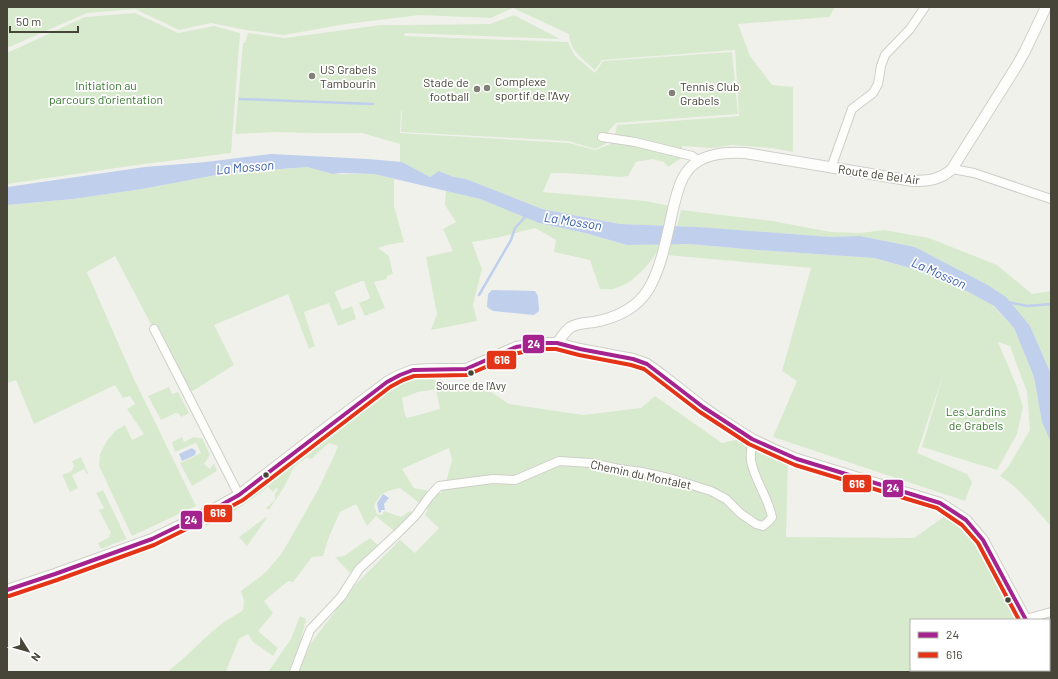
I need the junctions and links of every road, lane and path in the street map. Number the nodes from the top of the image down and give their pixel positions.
1 (924, 7) edge
2 (1046, 7) edge
3 (602, 136) dead end
4 (696, 163) junction
5 (831, 168) junction
6 (952, 169) junction
7 (1051, 199) edge
8 (154, 329) dead end
9 (557, 343) junction
10 (752, 439) junction
11 (239, 495) junction
12 (7, 590) edge
13 (1051, 612) edge
14 (1025, 619) edge
15 (1029, 619) edge
16 (294, 672) edge

1 - 5 street
2 - 6 street, Route de Bel Air
3 - 4 street
4 - 5 street, Route de Bel Air
4 - 9 street
5 - 6 street, Route de Bel Air
6 - 7 street
8 - 11 street
9 - 10 street
9 - 11 street
10 - 14 street
10 - 16 street, Chemin du Montalet
11 - 12 street
13 - 15 street

